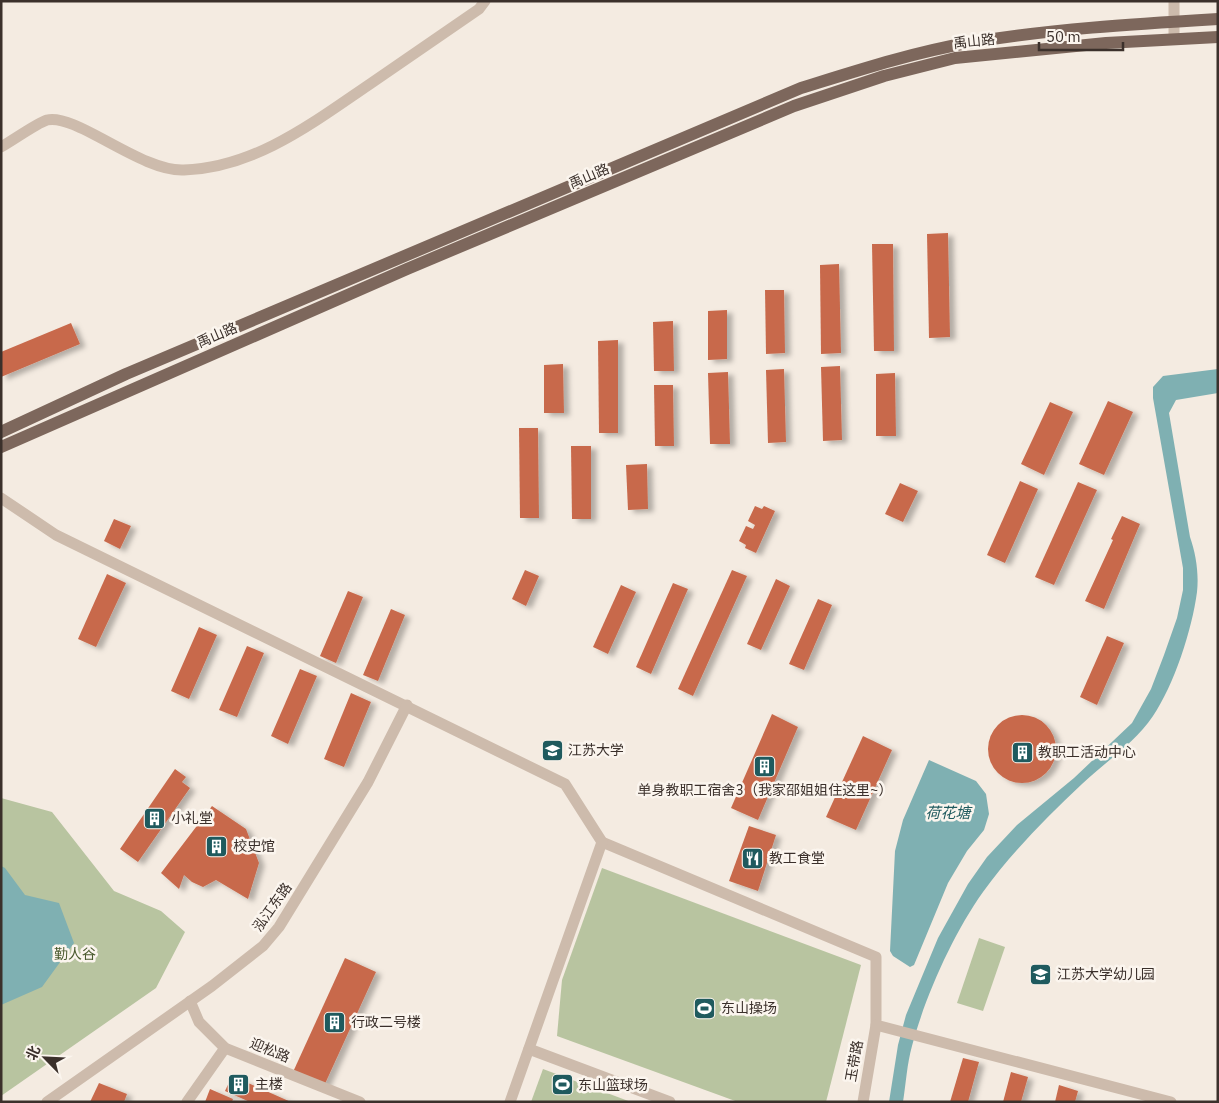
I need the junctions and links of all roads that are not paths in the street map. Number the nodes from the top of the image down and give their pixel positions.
1 (485, 1) edge
2 (1174, 1) edge
3 (1218, 19) edge
4 (1173, 22) junction
5 (1218, 36) edge
6 (1174, 39) junction
7 (1, 147) edge
8 (1, 432) edge
9 (1, 447) edge
10 (1, 498) edge
11 (407, 705) junction
12 (602, 842) junction
13 (190, 1002) junction
14 (876, 1025) junction
15 (225, 1048) junction
16 (529, 1049) junction
17 (47, 1102) edge
18 (187, 1102) edge
19 (360, 1102) edge
20 (510, 1102) edge
21 (670, 1102) edge
22 (862, 1102) edge
23 (1171, 1102) edge

1 - 7 street
2 - 4 street
3 - 4 main road, 禹山路
4 - 6 street
4 - 8 main road, 禹山路
5 - 6 main road, 禹山路
6 - 9 main road, 禹山路
10 - 11 street
11 - 12 street
11 - 13 street, 泓江东路
12 - 14 street, 玉带路
12 - 16 street
13 - 15 street, 迎松路
13 - 17 street, 泓江东路
14 - 22 street, 玉带路
14 - 23 street
15 - 18 street
15 - 19 street, 迎松路
16 - 20 street
16 - 21 street

